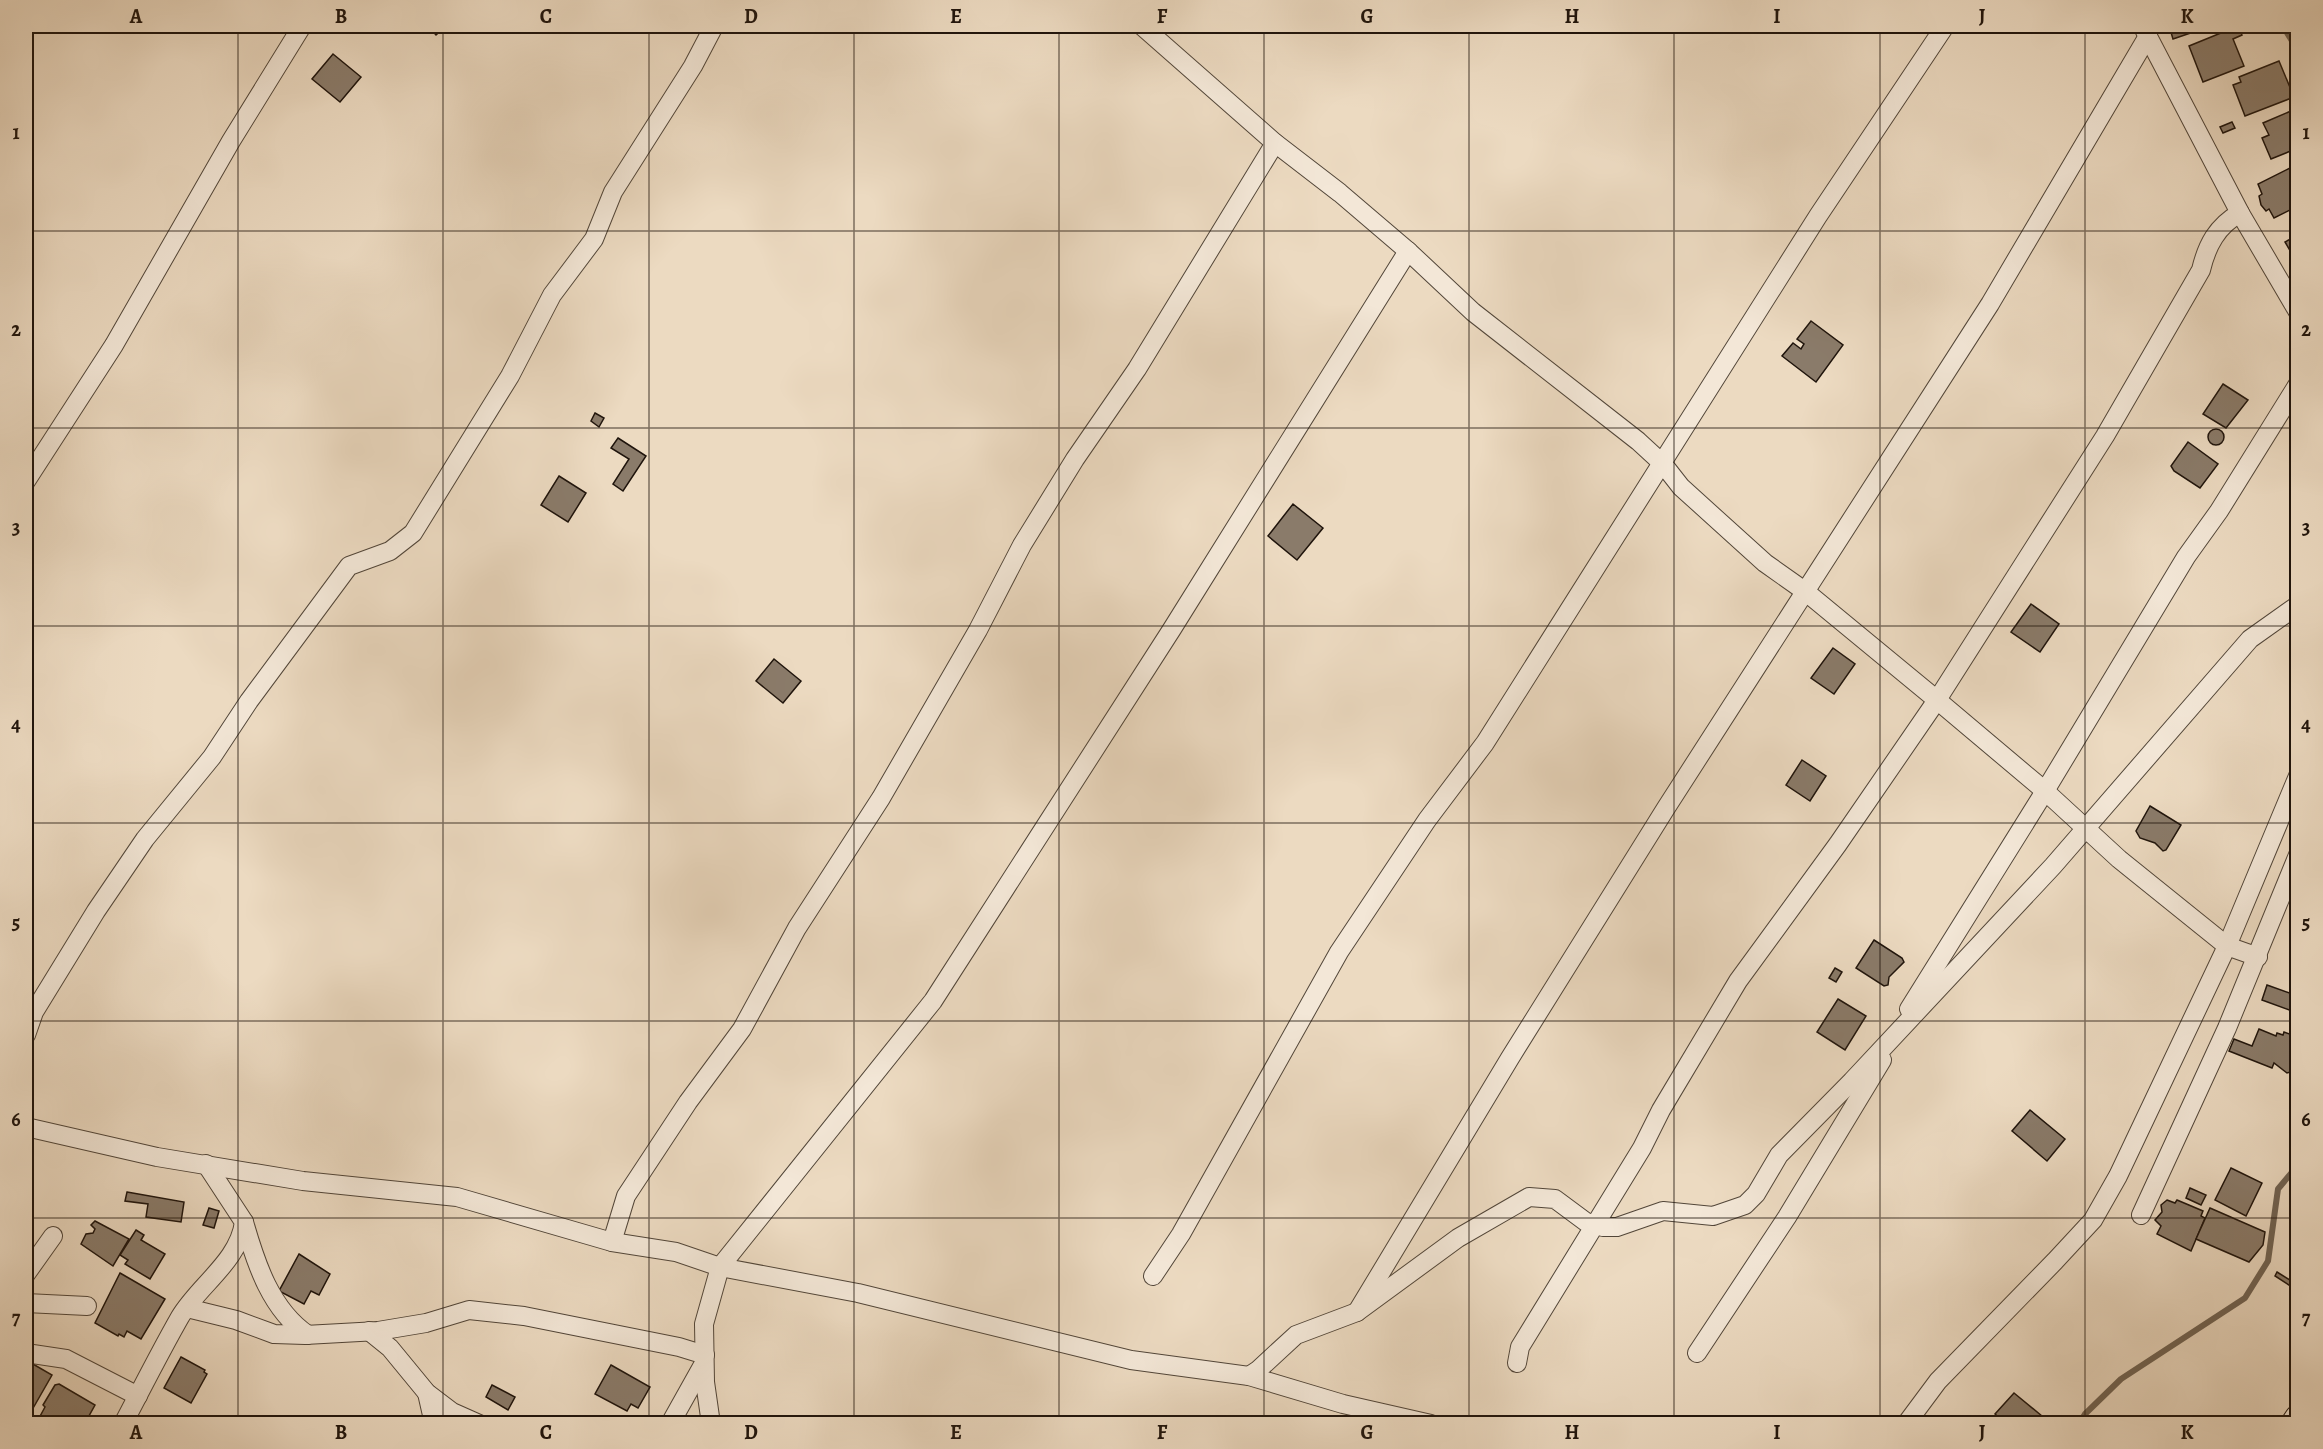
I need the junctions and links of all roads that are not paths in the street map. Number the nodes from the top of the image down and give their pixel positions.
1 (302, 26) edge
2 (714, 26) edge
3 (1144, 26) edge
4 (1945, 26) edge
5 (2145, 31) edge
6 (1275, 143) junction
7 (2240, 213) junction
8 (1408, 251) junction
9 (2298, 312) edge
10 (2298, 384) edge
11 (1663, 464) junction
12 (26, 481) edge
13 (1806, 592) junction
14 (2298, 605) edge
15 (1937, 700) junction
16 (2298, 776) edge
17 (2045, 791) junction
18 (2086, 828) junction
19 (2298, 855) edge
20 (2227, 946) junction
21 (2258, 957) junction
22 (1900, 1030) junction
23 (26, 1035) edge
24 (26, 1127) edge
25 (206, 1164) junction
26 (2141, 1215) dead end
27 (244, 1222) junction
28 (1596, 1225) junction
29 (53, 1236) dead end
30 (612, 1242) junction
31 (720, 1267) junction
32 (26, 1274) edge
33 (1153, 1276) dead end
34 (26, 1303) edge
35 (87, 1306) dead end
36 (187, 1308) junction
37 (1357, 1312) junction
38 (369, 1331) junction
39 (308, 1335) junction
40 (26, 1353) edge
41 (1697, 1353) dead end
42 (705, 1358) junction
43 (1517, 1363) dead end
44 (1249, 1376) junction
45 (427, 1393) junction
46 (138, 1396) junction
47 (1366, 1417) edge
48 (2298, 1418) edge
49 (123, 1424) edge
50 (434, 1424) edge
51 (479, 1424) edge
52 (670, 1424) edge
53 (711, 1424) edge
54 (1431, 1424) edge
55 (1906, 1424) edge
56 (2294, 1424) edge

1 - 12 street
2 - 23 street
3 - 6 street
4 - 11 street
5 - 7 street
5 - 13 street
6 - 8 street
6 - 30 street
7 - 9 street
7 - 15 street
8 - 11 street
8 - 31 street
10 - 17 street
11 - 13 street
11 - 33 street
13 - 15 street
13 - 37 street
14 - 18 street
15 - 17 street
15 - 28 street
16 - 20 street
17 - 18 street
17 - 22 street
18 - 20 street
18 - 22 street
19 - 21 street
20 - 21 street
20 - 55 street
21 - 26 street
22 - 28 street
22 - 41 street
24 - 25 street
25 - 27 street
25 - 30 street
27 - 36 street
27 - 39 street
28 - 37 street
28 - 43 street
29 - 32 street
30 - 31 street
31 - 42 street
31 - 44 street
34 - 35 street
36 - 39 street
36 - 46 street
37 - 44 street
38 - 39 street
38 - 42 street
38 - 45 street
40 - 46 street
42 - 52 street
42 - 53 street
44 - 47 street
45 - 50 street
45 - 51 street
46 - 49 street
47 - 54 street
48 - 56 main road

